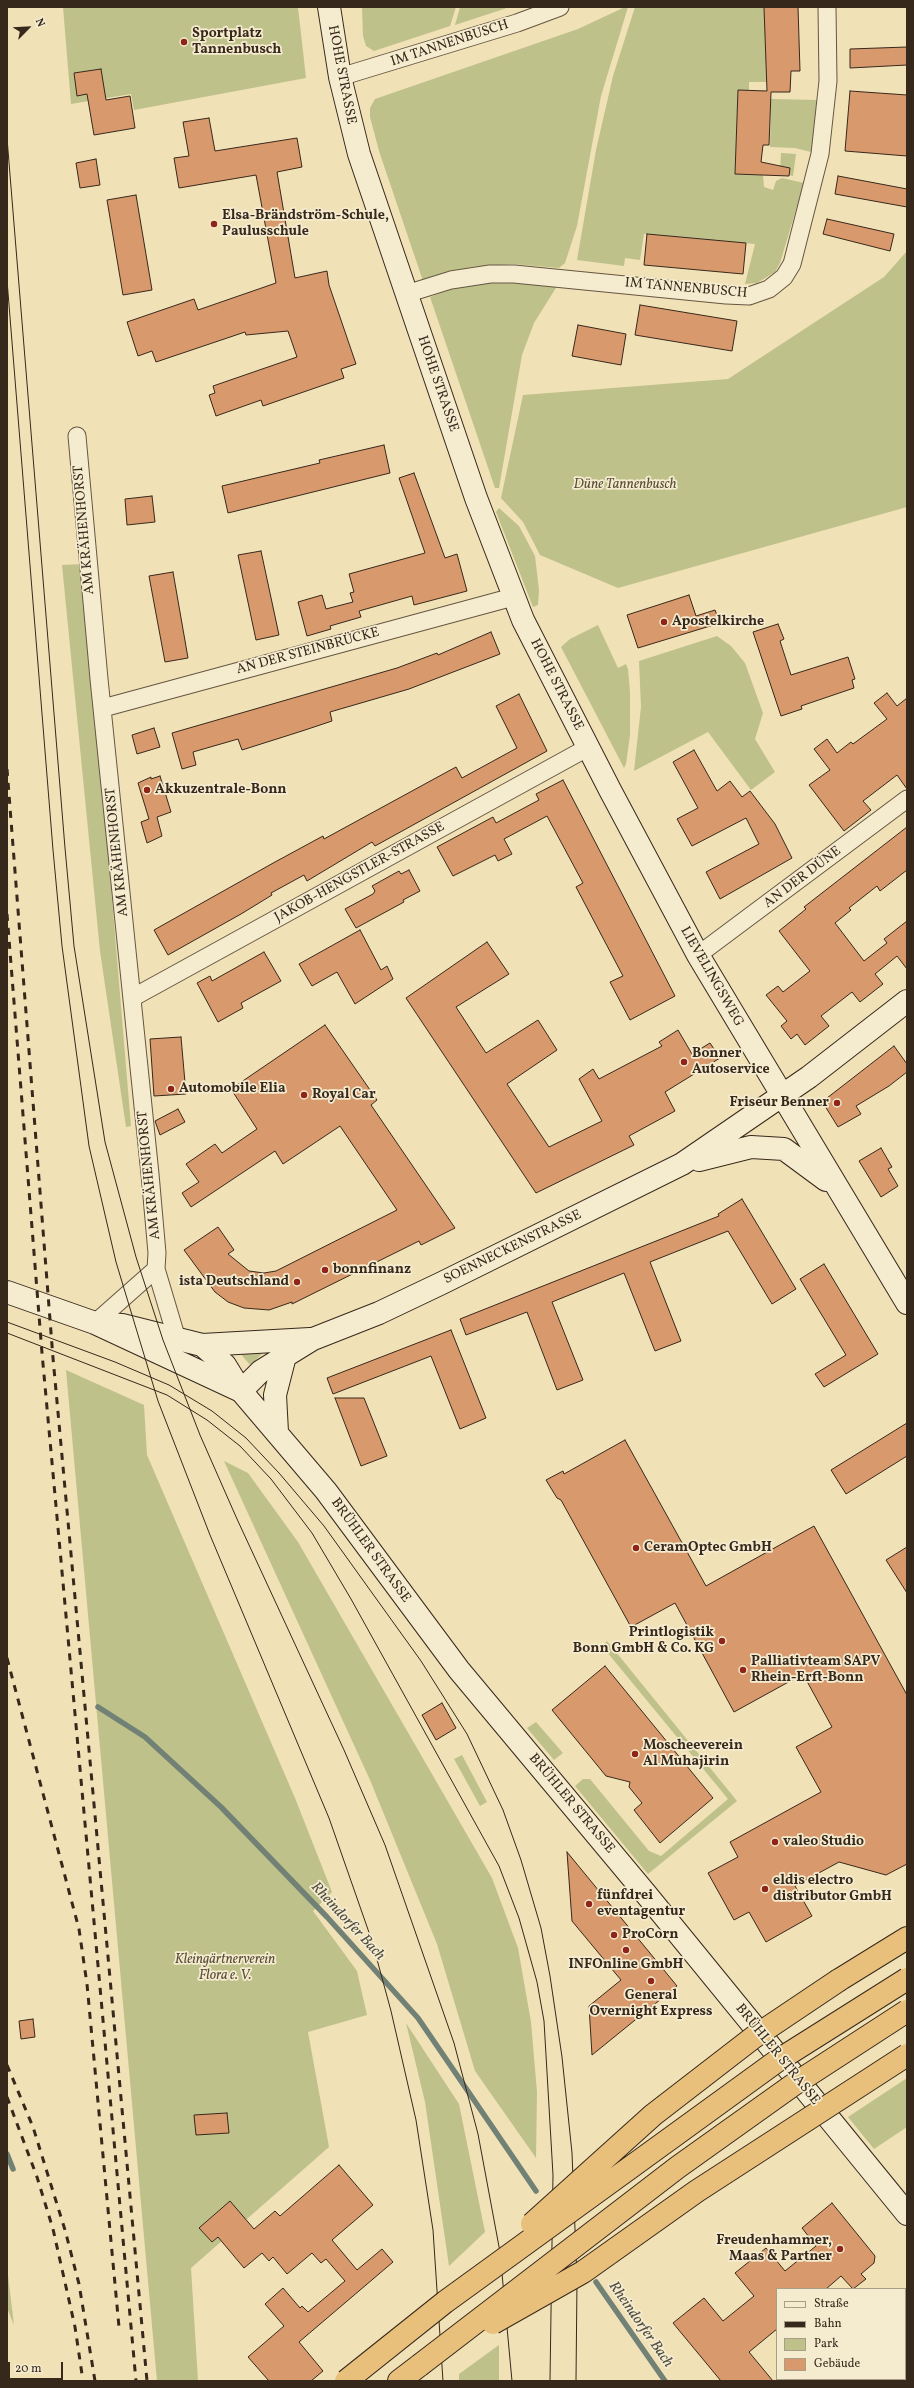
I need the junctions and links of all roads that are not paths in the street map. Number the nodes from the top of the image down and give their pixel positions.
1 (329, 7) edge
2 (560, 7) edge
3 (828, 7) edge
4 (340, 77) junction
5 (406, 294) junction
6 (77, 436) dead end
7 (513, 597) junction
8 (103, 708) junction
9 (588, 748) junction
10 (907, 799) edge
11 (698, 955) junction
12 (132, 998) junction
13 (907, 1001) edge
14 (782, 1097) junction
15 (682, 1164) junction
16 (838, 1190) junction
17 (156, 1269) junction
18 (7, 1292) edge
19 (907, 1303) edge
20 (95, 1323) junction
21 (176, 1336) junction
22 (313, 1339) junction
23 (202, 1345) junction
24 (285, 1356) junction
25 (241, 1391) junction
26 (277, 1432) junction
27 (907, 1938) edge
28 (907, 1979) edge
29 (907, 2011) edge
30 (907, 2055) edge
31 (907, 2214) edge
32 (445, 2302) junction
33 (420, 2365) junction
34 (346, 2381) edge
35 (399, 2381) edge

1 - 4 street, HOHE STRASSE
2 - 4 street, IM TANNENBUSCH
3 - 5 street, IM TANNENBUSCH
4 - 5 street, HOHE STRASSE
5 - 7 street, HOHE STRASSE
6 - 8 street, AM KRÄHENHORST
7 - 8 street, AN DER STEINBRÜCKE
7 - 9 street, HOHE STRASSE
8 - 12 street, AM KRÄHENHORST
9 - 11 street, LIEVELINGSWEG
9 - 12 street, JAKOB-HENGSTLER-STRASSE
10 - 11 street, AN DER DÜNE
11 - 14 street, LIEVELINGSWEG
12 - 17 street, AM KRÄHENHORST
13 - 14 street, SOENNECKENSTRASSE
14 - 15 street, SOENNECKENSTRASSE
14 - 16 street, LIEVELINGSWEG
15 - 16 street
15 - 22 street, SOENNECKENSTRASSE
16 - 19 street, LIEVELINGSWEG
17 - 20 street
17 - 21 street, AM KRÄHENHORST
18 - 20 street
20 - 21 street
20 - 25 street
21 - 23 street
22 - 23 street
22 - 24 street, SOENNECKENSTRASSE
23 - 25 street
24 - 25 street, SOENNECKENSTRASSE
24 - 26 street
25 - 26 street, BRÜHLER STRASSE
26 - 31 street, BRÜHLER STRASSE
27 - 32 highway, bridge
28 - 32 highway, bridge
29 - 33 highway, bridge
30 - 33 highway, bridge
32 - 34 highway, bridge
33 - 35 highway

